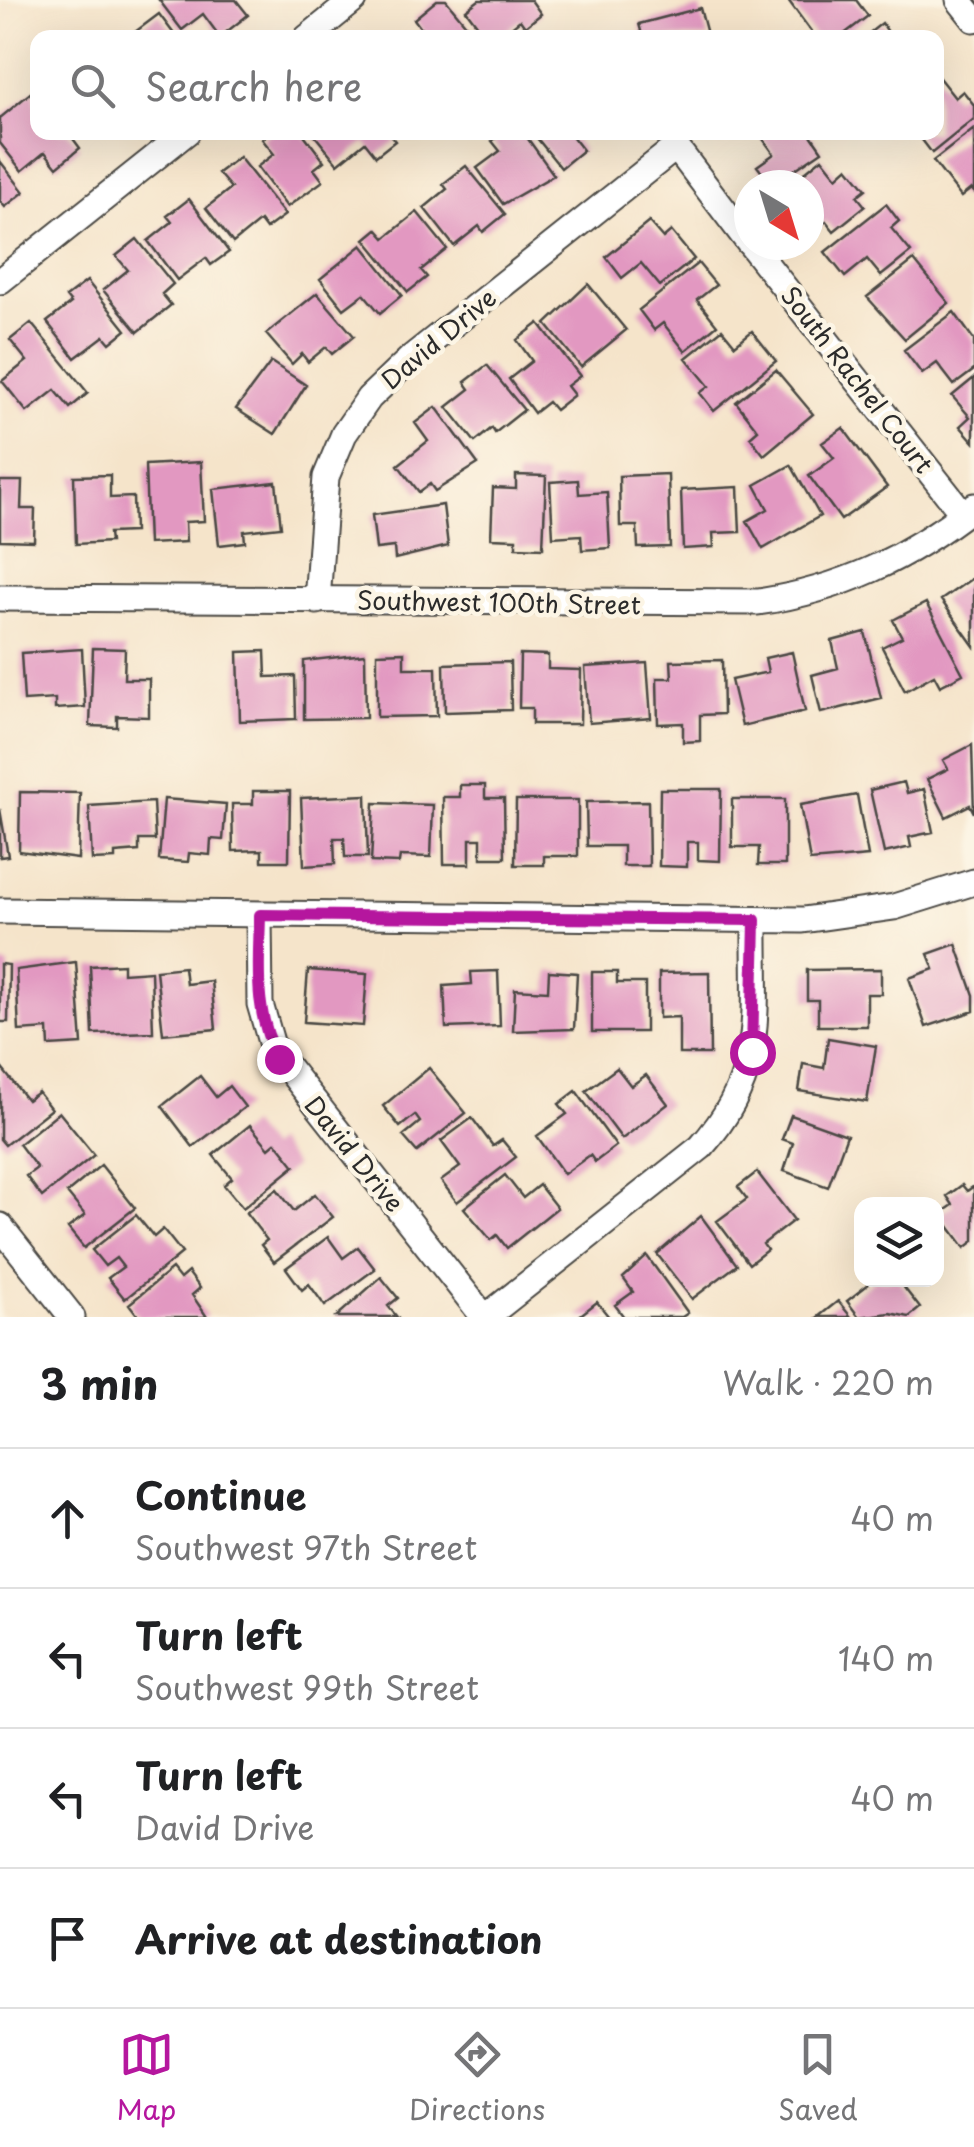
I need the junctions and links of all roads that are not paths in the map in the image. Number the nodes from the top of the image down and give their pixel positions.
1 (354, 0) edge
2 (958, 0) edge
3 (974, 19) edge
4 (317, 30) edge
5 (178, 140) edge
6 (676, 146) joint
7 (734, 223) edge
8 (763, 260) edge
9 (0, 282) edge
10 (969, 510) edge
11 (0, 598) edge
12 (317, 600) junction
13 (974, 882) edge
14 (0, 911) edge
15 (260, 915) junction
16 (755, 920) junction
17 (0, 1226) edge
18 (72, 1317) edge
19 (485, 1317) edge

1 - 4 street
2 - 3 street
5 - 9 street
6 - 7 street, South Rachel Court
6 - 12 street, David Drive
8 - 10 street, South Rachel Court
10 - 12 street, Southwest 100th Street
11 - 12 street, Southwest 100th Street
13 - 16 street
14 - 15 street
15 - 16 street
15 - 19 street, David Drive
16 - 19 street
17 - 18 street

